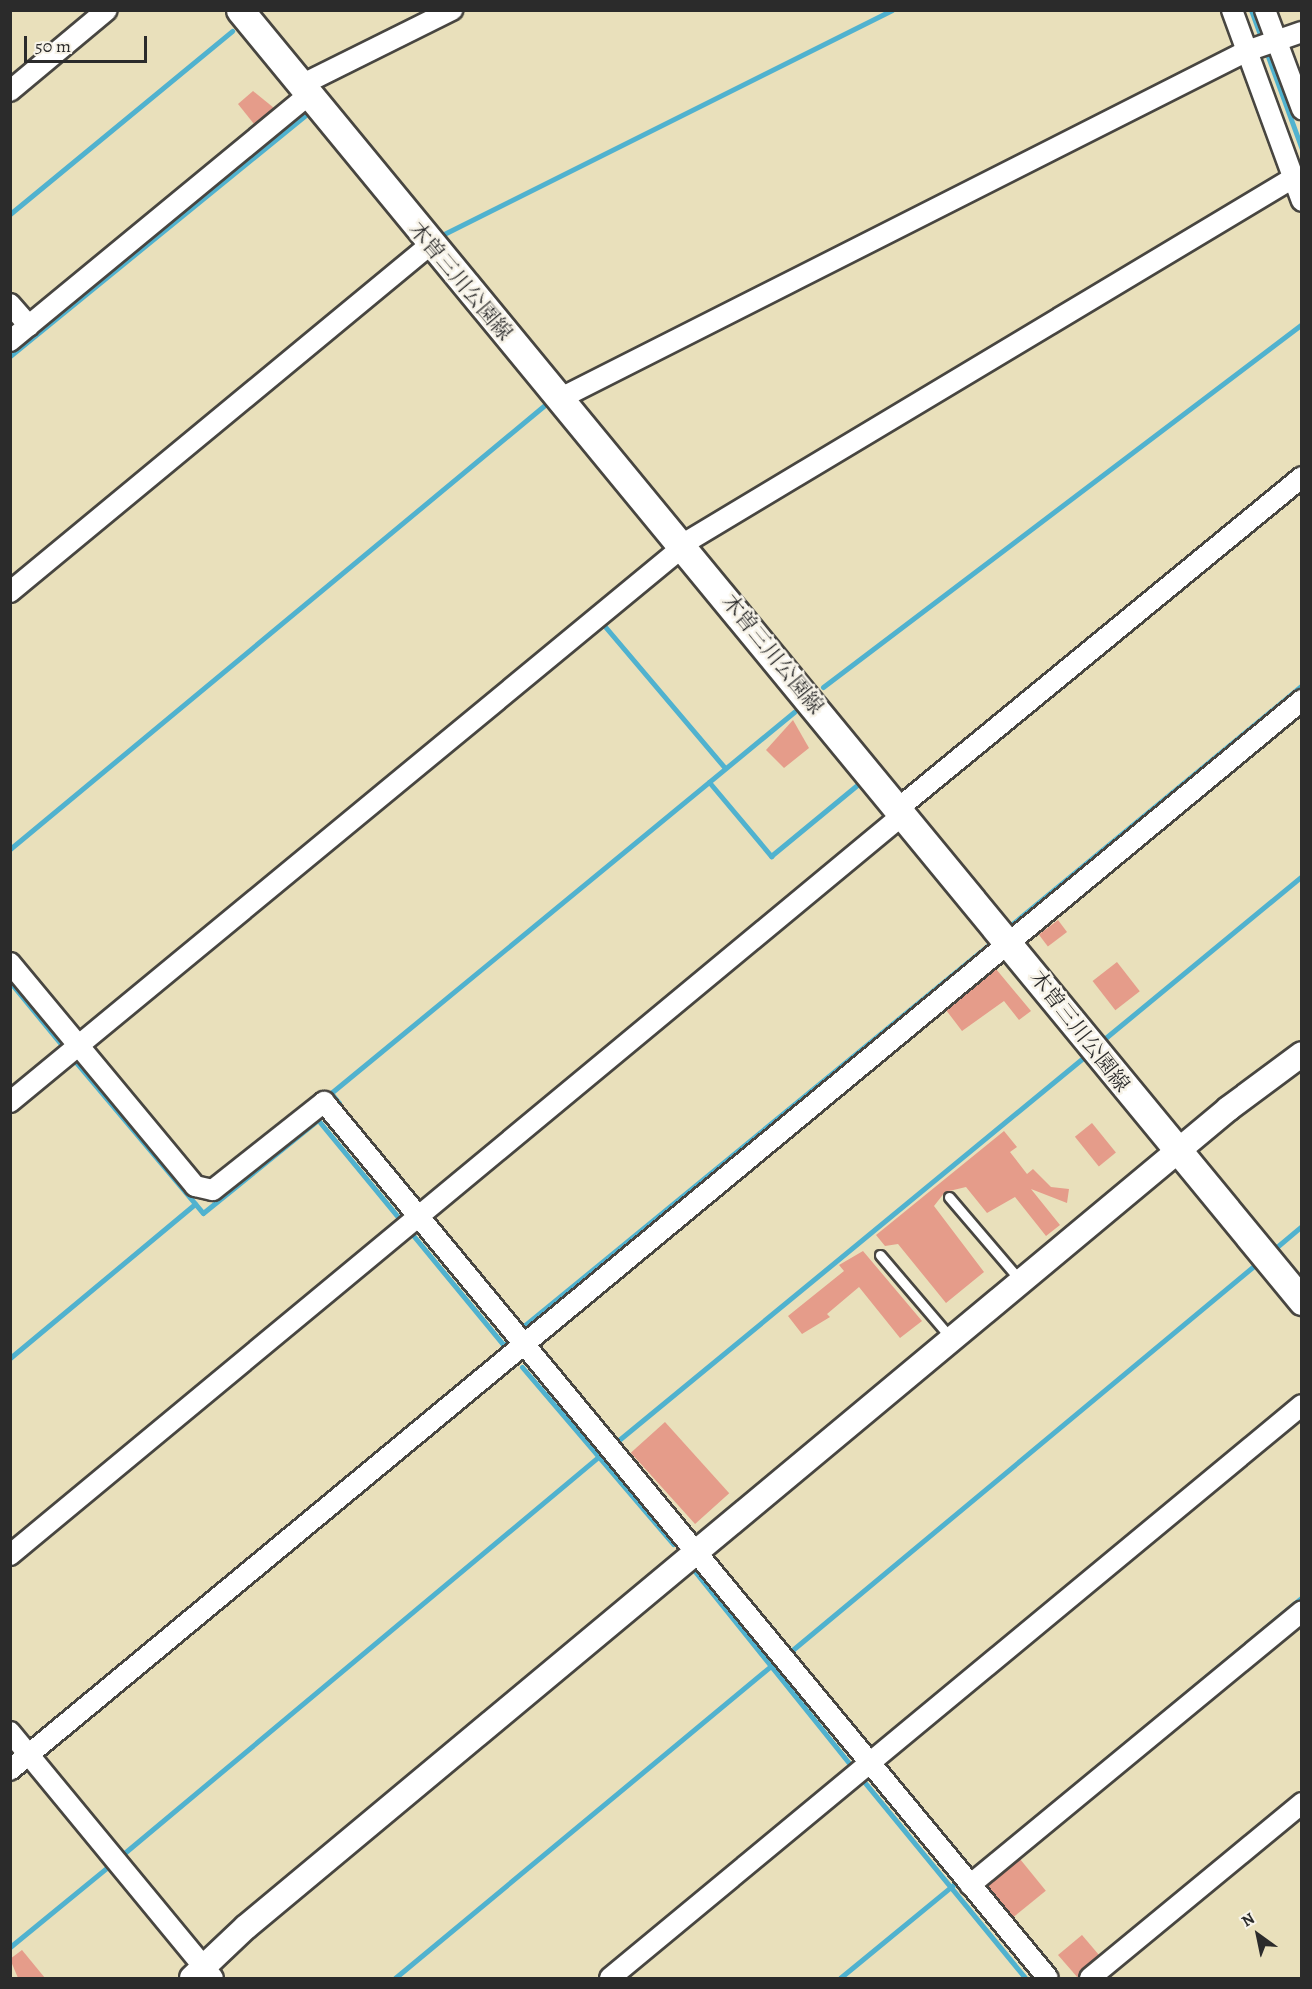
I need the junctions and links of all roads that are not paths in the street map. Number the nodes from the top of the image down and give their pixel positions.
1 (107, 10) edge
2 (240, 10) edge
3 (452, 10) edge
4 (1232, 10) edge
5 (1265, 10) edge
6 (1302, 32) edge
7 (1275, 41) junction
8 (1249, 50) junction
9 (305, 90) junction
10 (10, 91) edge
11 (1302, 110) edge
12 (1293, 178) junction
13 (1302, 201) edge
14 (430, 244) junction
15 (10, 304) edge
16 (29, 326) junction
17 (10, 341) edge
18 (559, 399) junction
19 (1302, 477) edge
20 (684, 545) junction
21 (10, 592) edge
22 (1302, 700) edge
23 (902, 810) junction
24 (1009, 940) junction
25 (10, 963) edge
26 (78, 1046) junction
27 (1302, 1054) edge
28 (10, 1102) edge
29 (1179, 1152) junction
30 (949, 1197) dead end
31 (421, 1216) junction
32 (880, 1255) dead end
33 (1022, 1282) junction
34 (1302, 1301) edge
35 (952, 1340) junction
36 (525, 1342) junction
37 (1302, 1405) edge
38 (696, 1554) junction
39 (10, 1555) edge
40 (1302, 1611) edge
41 (10, 1732) edge
42 (29, 1755) junction
43 (869, 1763) junction
44 (10, 1770) edge
45 (1302, 1803) edge
46 (970, 1885) junction
47 (202, 1975) edge
48 (610, 1978) edge
49 (1048, 1978) edge
50 (1090, 1978) edge

1 - 10 street
2 - 9 main road, 木曽三川公園線
3 - 9 street
4 - 8 street
5 - 7 street
6 - 7 street
7 - 8 street
7 - 11 street
8 - 12 street
8 - 18 street
9 - 14 main road, 木曽三川公園線
9 - 16 street
12 - 13 street
12 - 20 street
14 - 18 main road, 木曽三川公園線
14 - 21 street
15 - 16 street
16 - 17 street
18 - 20 main road, 木曽三川公園線
19 - 23 street
20 - 23 main road, 木曽三川公園線
20 - 26 street
22 - 24 street
23 - 24 main road, 木曽三川公園線
23 - 31 street
24 - 29 main road, 木曽三川公園線
24 - 36 street
25 - 26 street
26 - 28 street
26 - 31 street
27 - 29 street
29 - 33 street
29 - 34 main road, 木曽三川公園線
30 - 33 lane
31 - 36 street
31 - 39 street
32 - 35 lane
33 - 35 street
35 - 38 street
36 - 38 street
36 - 42 street
37 - 43 street
38 - 43 street
38 - 47 street
40 - 46 street
41 - 42 street
42 - 44 street
42 - 47 street
43 - 46 street
43 - 48 street
45 - 50 street
46 - 49 street

